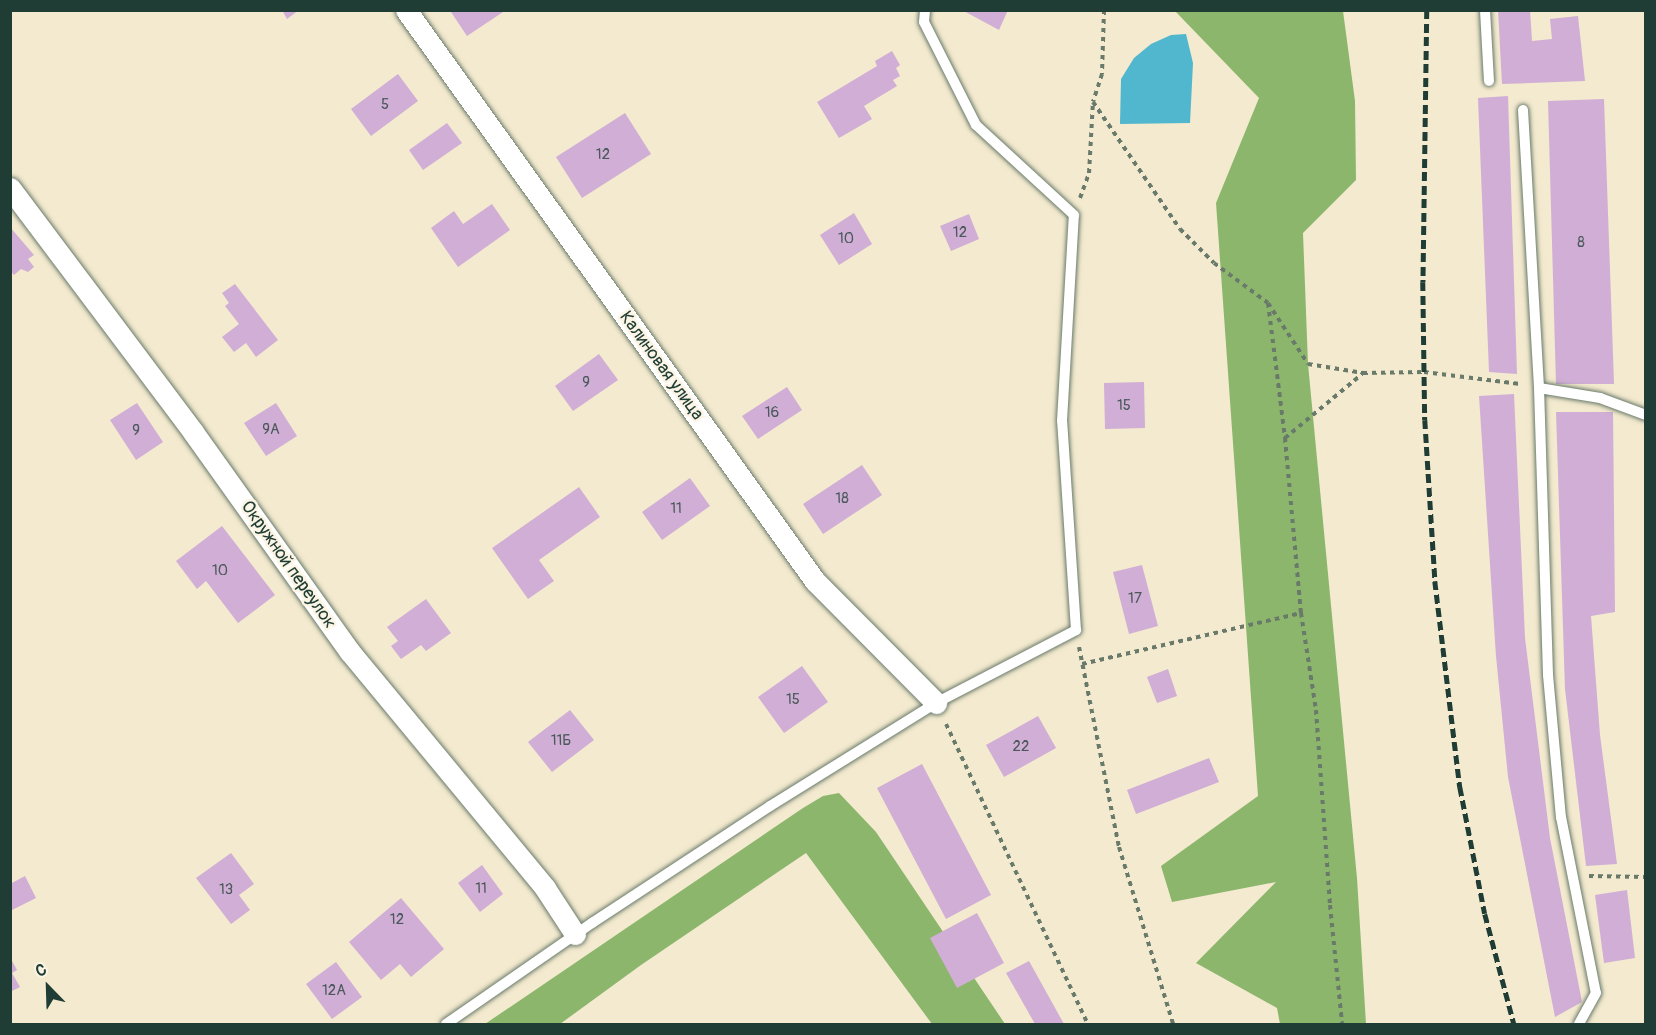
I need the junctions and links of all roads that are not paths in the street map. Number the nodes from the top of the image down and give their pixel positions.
1 (406, 10) edge
2 (925, 10) edge
3 (1485, 10) edge
4 (1489, 81) dead end
5 (1523, 110) dead end
6 (10, 188) edge
7 (1539, 388) junction
8 (1646, 415) edge
9 (936, 703) junction
10 (575, 934) junction
11 (446, 1024) edge
12 (1579, 1024) edge

1 - 9 street, Калиновая улица
2 - 9 lane
3 - 4 lane
5 - 7 lane
6 - 10 street, Окружной переулок
7 - 8 lane
7 - 12 lane
9 - 10 lane
10 - 11 lane

